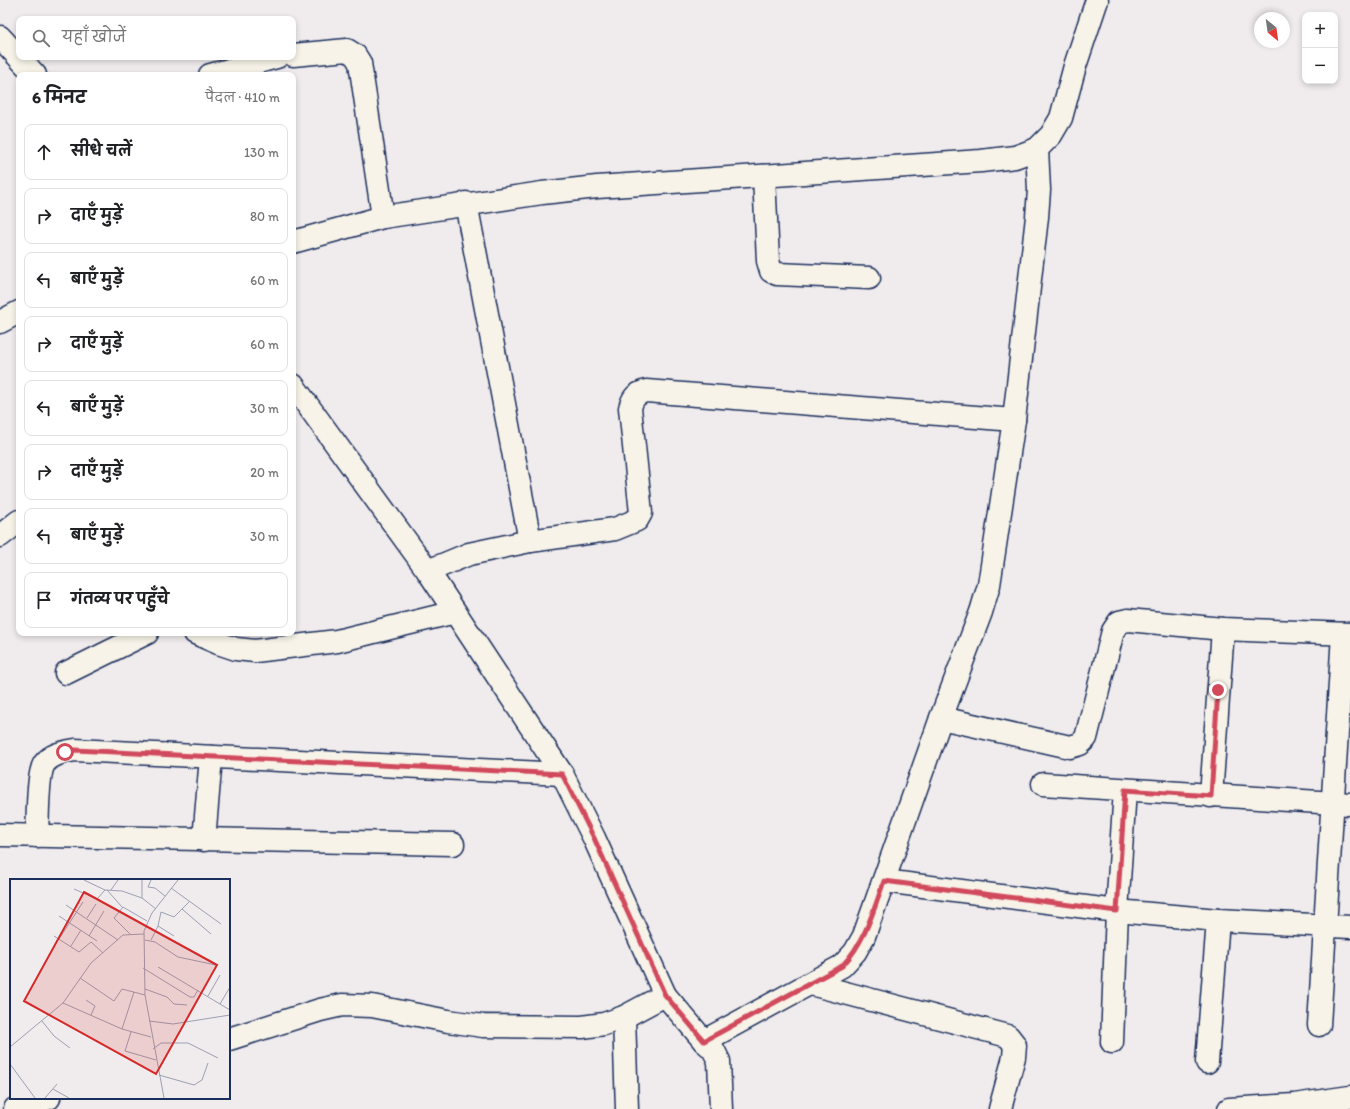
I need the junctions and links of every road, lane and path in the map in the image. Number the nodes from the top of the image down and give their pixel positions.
1 (1097, 0) edge
2 (0, 37) edge
3 (16, 54) edge
4 (296, 55) edge
5 (21, 60) edge
6 (266, 60) edge
7 (32, 72) edge
8 (221, 72) edge
9 (1037, 149) junction
10 (764, 176) junction
11 (466, 203) junction
12 (382, 217) junction
13 (296, 241) edge
14 (869, 278) dead end
15 (16, 314) edge
16 (0, 322) edge
17 (296, 389) edge
18 (1014, 420) junction
19 (16, 523) edge
20 (0, 536) edge
21 (530, 541) junction
22 (428, 571) junction
23 (455, 612) junction
24 (1223, 629) junction
25 (1346, 634) edge
26 (141, 636) edge
27 (202, 636) edge
28 (66, 673) dead end
29 (941, 718) junction
30 (210, 756) junction
31 (562, 774) junction
32 (1043, 784) dead end
33 (1125, 790) junction
34 (1211, 796) junction
35 (1342, 803) edge
36 (0, 835) edge
37 (37, 836) junction
38 (204, 840) junction
39 (453, 844) dead end
40 (884, 881) junction
41 (1117, 911) junction
42 (1218, 920) junction
43 (1325, 926) junction
44 (1350, 927) edge
45 (811, 984) junction
46 (665, 995) junction
47 (624, 1017) junction
48 (1319, 1025) dead end
49 (230, 1039) edge
50 (704, 1041) junction
51 (1112, 1042) dead end
52 (1207, 1062) dead end
53 (1350, 1097) edge
54 (46, 1099) edge
55 (15, 1109) edge
56 (628, 1109) edge
57 (722, 1109) edge
58 (1000, 1109) edge
59 (1229, 1109) edge

1 - 9 street
2 - 3 street
4 - 12 street
5 - 7 street
6 - 8 street
9 - 10 street
9 - 18 street
10 - 11 street
10 - 14 street
11 - 12 street
11 - 21 street
12 - 13 street
15 - 16 street
17 - 22 street
18 - 21 street
18 - 29 street
19 - 20 street
21 - 22 street
22 - 23 street
23 - 27 street
23 - 31 street
24 - 25 street
24 - 29 street
24 - 34 street
25 - 35 street
26 - 28 street
29 - 40 street
30 - 31 street
30 - 37 street
30 - 38 street
31 - 46 street
32 - 33 street
33 - 34 street
33 - 41 street
34 - 35 street
35 - 43 street
36 - 37 street
37 - 38 street
38 - 39 street
40 - 41 street
40 - 45 street
41 - 42 street
41 - 51 street
42 - 43 street
42 - 52 street
43 - 44 street
43 - 48 street
45 - 50 street
45 - 58 street
46 - 47 street
46 - 50 street
47 - 49 street
47 - 56 street
50 - 57 street
53 - 59 street
54 - 55 street

